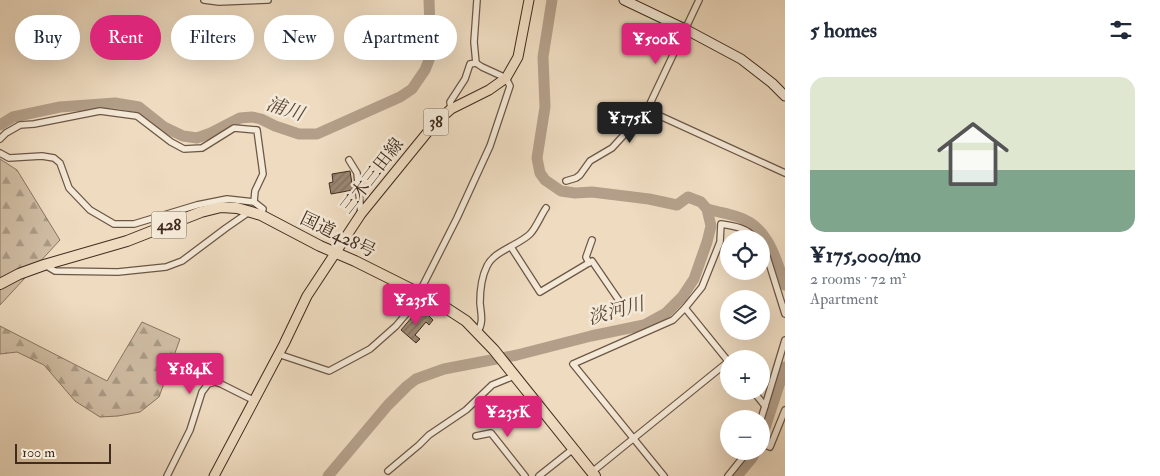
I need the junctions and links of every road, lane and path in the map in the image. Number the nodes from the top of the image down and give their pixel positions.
1 (204, 0) edge
2 (268, 0) edge
3 (477, 0) edge
4 (529, 0) edge
5 (624, 0) edge
6 (700, 0) edge
7 (685, 29) junction
8 (476, 63) junction
9 (506, 78) junction
10 (785, 96) edge
11 (451, 109) junction
12 (647, 110) junction
13 (0, 139) edge
14 (0, 153) edge
15 (349, 160) dead end
16 (785, 173) edge
17 (566, 181) dead end
18 (546, 208) dead end
19 (255, 209) junction
20 (362, 214) junction
21 (721, 230) edge
22 (745, 230) edge
23 (592, 240) dead end
24 (720, 242) edge
25 (511, 247) junction
26 (336, 252) junction
27 (589, 263) junction
28 (44, 265) junction
29 (770, 266) edge
30 (0, 284) edge
31 (420, 293) junction
32 (620, 302) dead end
33 (685, 308) junction
34 (785, 314) edge
35 (477, 333) junction
36 (785, 340) edge
37 (720, 350) edge
38 (278, 354) junction
39 (720, 368) edge
40 (513, 375) junction
41 (253, 400) junction
42 (760, 400) edge
43 (765, 406) junction
44 (764, 410) edge
45 (785, 410) edge
46 (476, 436) dead end
47 (634, 438) junction
48 (770, 446) edge
49 (573, 449) junction
50 (741, 460) edge
51 (388, 471) dead end
52 (594, 474) edge
53 (167, 476) edge
54 (214, 476) edge
55 (526, 476) edge
56 (539, 476) edge
57 (664, 476) edge
58 (728, 476) edge

1 - 2 street
3 - 8 street
4 - 9 main road, 三木三田線 / 38
5 - 7 main road
6 - 7 street
7 - 10 main road
7 - 12 street
8 - 9 street
8 - 11 street
9 - 11 main road, 三木三田線 / 38
9 - 31 street
11 - 20 main road, 三木三田線 / 38
12 - 16 street
12 - 17 street
13 - 19 street
14 - 19 street
15 - 20 street
18 - 25 street
19 - 26 highway, 国道428号 / 428
19 - 28 highway, 国道428号 / 428
19 - 28 street
20 - 26 main road, 三木三田線 / 38
21 - 22 street
23 - 27 street
24 - 33 street
25 - 27 street
25 - 35 street
26 - 31 highway, 国道428号 / 428
26 - 38 main road, 三木三田線 / 38
27 - 32 street
28 - 30 highway, 国道428号 / 428
29 - 34 street
31 - 35 highway, 国道428号 / 428
31 - 38 street
33 - 37 street
33 - 47 street
35 - 40 highway, 国道428号 / 428
36 - 43 street
38 - 41 main road, 三木三田線 / 38
39 - 47 street
40 - 49 highway, 国道428号 / 428
40 - 51 street
41 - 53 street
41 - 54 main road, 三木三田線 / 38
42 - 43 street
43 - 44 street
45 - 48 street
46 - 55 street
47 - 52 street
47 - 57 street
49 - 52 highway, 国道428号 / 428
49 - 56 street
50 - 58 street

